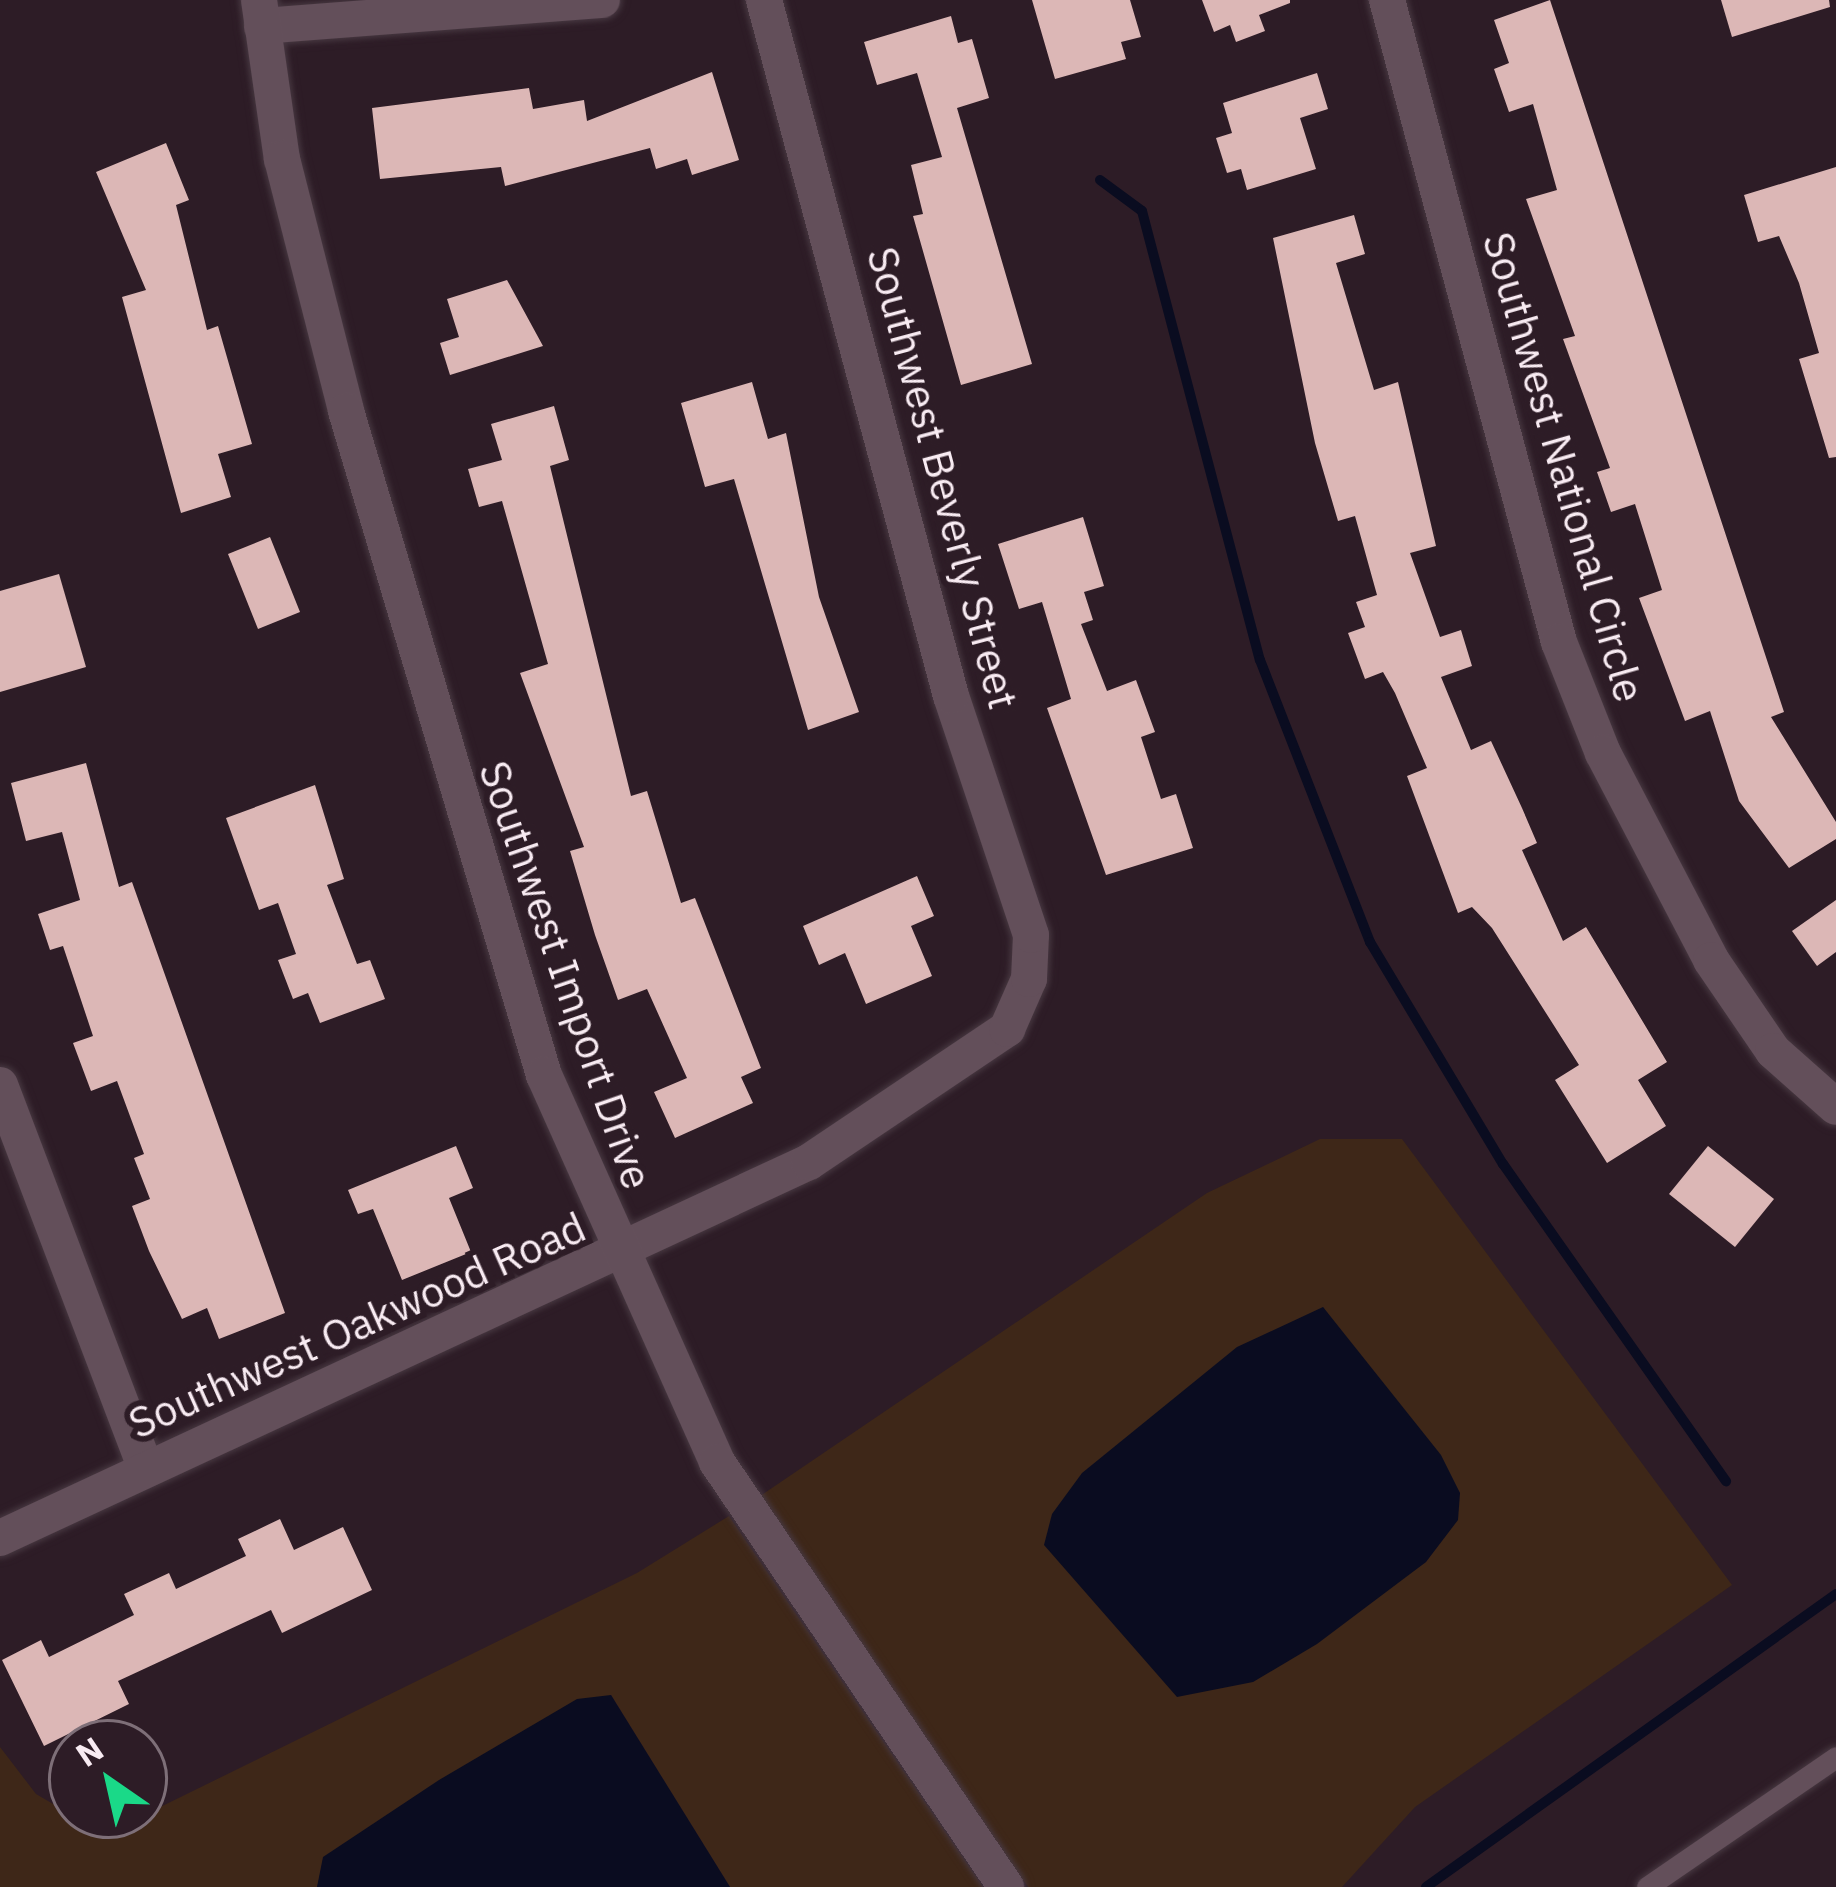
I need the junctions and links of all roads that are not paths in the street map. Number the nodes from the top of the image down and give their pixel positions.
1 (602, 0) edge
2 (764, 0) edge
3 (1387, 0) edge
4 (260, 13) edge
5 (1029, 979) joint
6 (0, 1085) edge
7 (1836, 1107) edge
8 (616, 1257) junction
9 (146, 1469) junction
10 (0, 1538) edge
11 (1836, 1756) edge
12 (1006, 1887) edge
13 (1647, 1887) edge

1 - 4 street
2 - 5 street, Southwest Beverly Street
3 - 7 street, Southwest National Circle
4 - 8 street, Southwest Import Drive
5 - 8 street, Southwest Oakwood Road
6 - 9 street
8 - 9 street, Southwest Oakwood Road
8 - 12 street, Southwest Import Drive
9 - 10 street, Southwest Oakwood Road
11 - 13 lane

